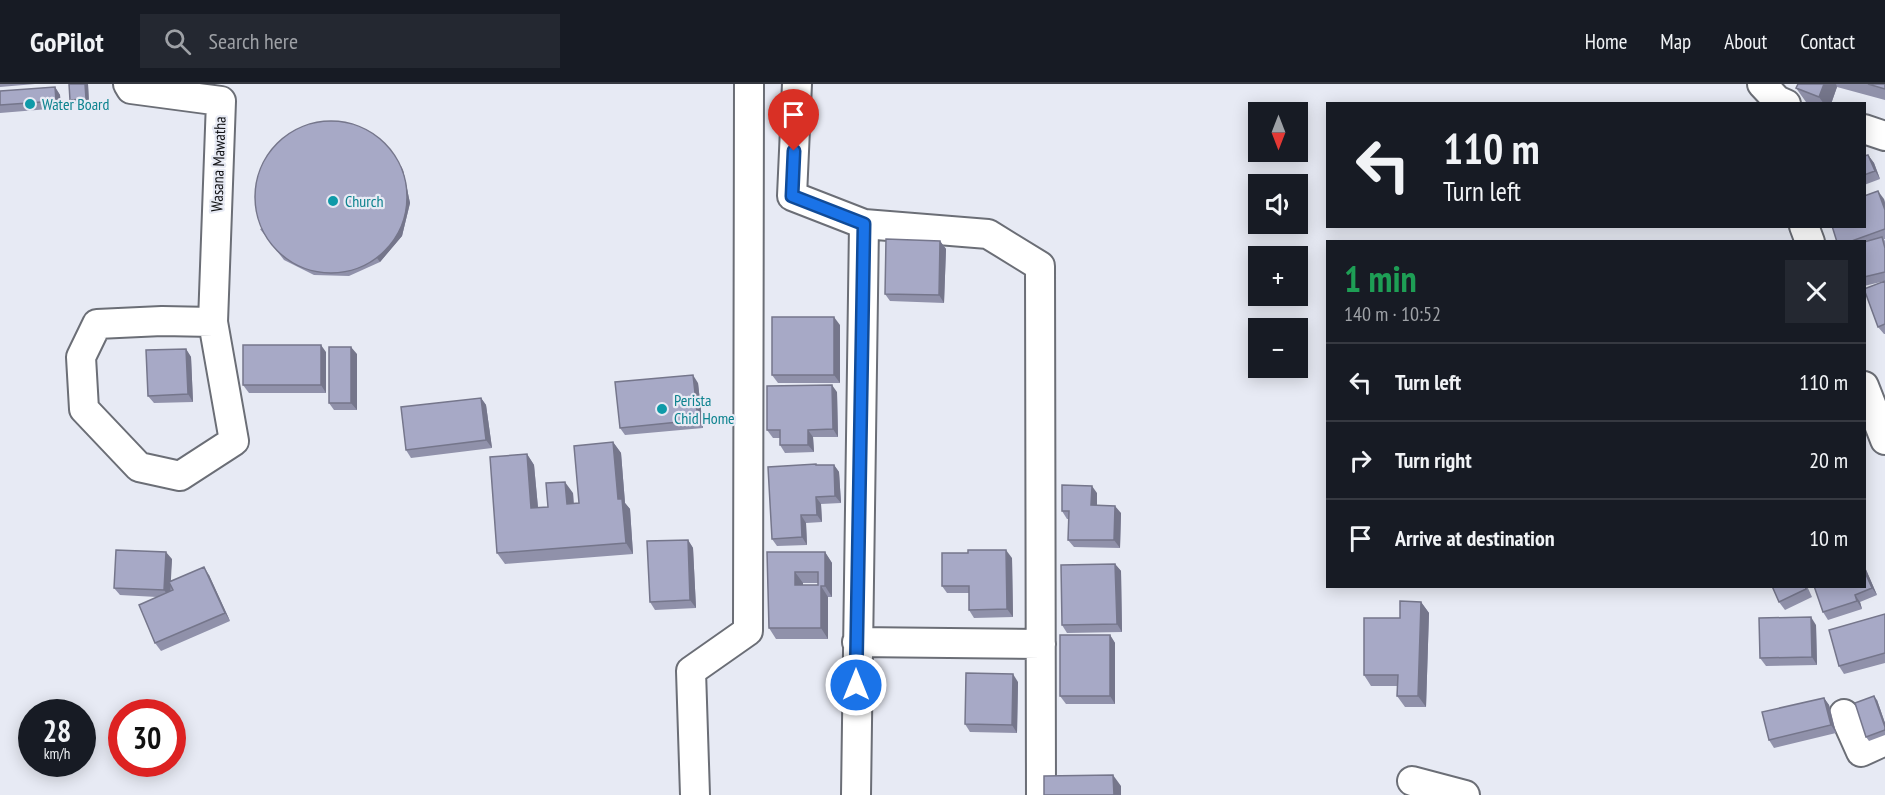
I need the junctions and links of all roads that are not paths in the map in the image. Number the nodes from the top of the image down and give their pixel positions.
1 (128, 84) edge
2 (749, 84) edge
3 (797, 84) edge
4 (1866, 130) edge
5 (1885, 136) edge
6 (864, 224) junction
7 (213, 322) junction
8 (1866, 391) edge
9 (1885, 440) edge
10 (857, 642) junction
11 (1041, 644) junction
12 (1844, 714) dead end
13 (1885, 741) edge
14 (1412, 781) dead end
15 (695, 795) edge
16 (856, 795) edge
17 (1041, 795) edge
18 (1465, 795) edge

1 - 7 street, Wasana Mawatha
2 - 15 street
3 - 6 street
4 - 5 street
6 - 10 street
6 - 11 street
7 - 7 street
8 - 9 street
10 - 11 street
10 - 16 street
11 - 17 street
12 - 13 street
14 - 18 street

